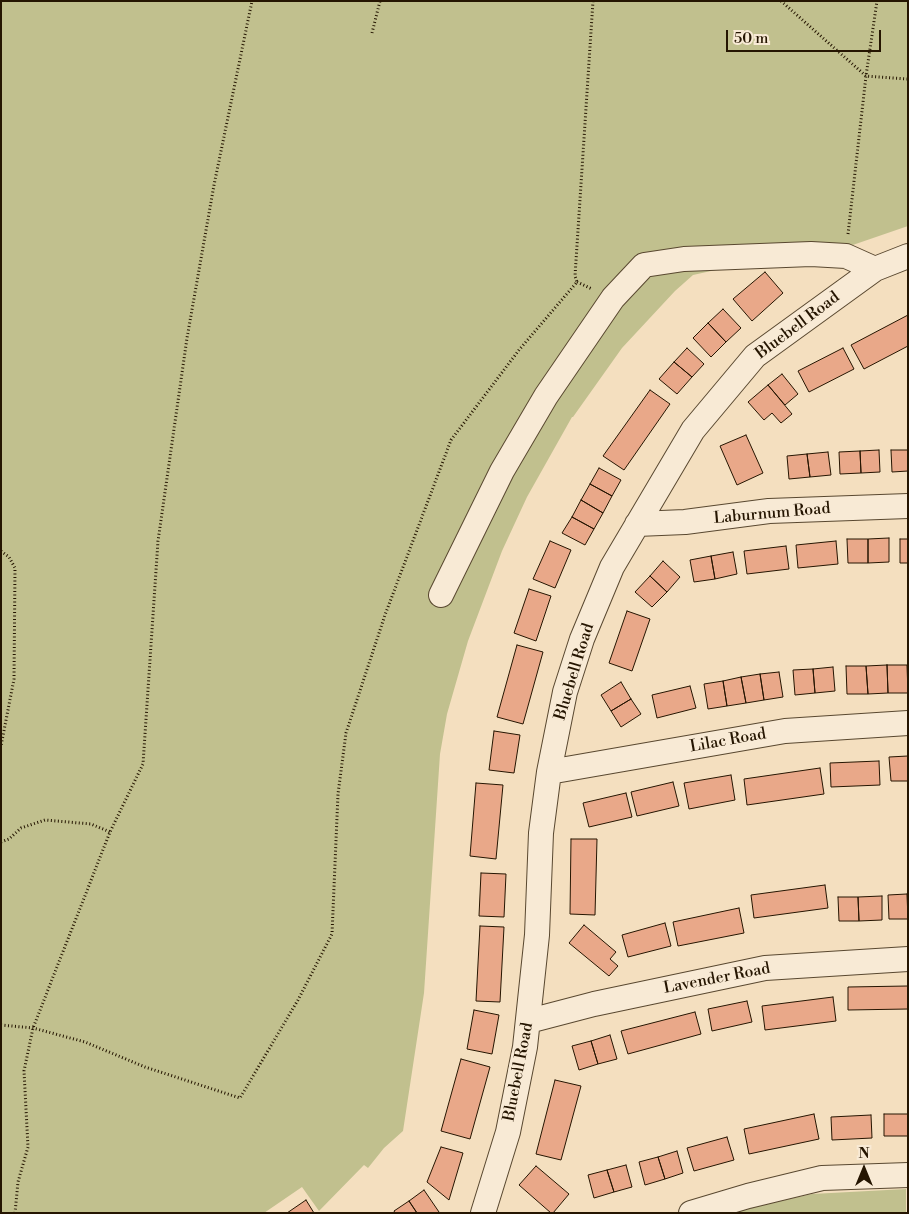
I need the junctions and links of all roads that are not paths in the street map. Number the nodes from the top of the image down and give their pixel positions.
1 (908, 256) edge
2 (875, 269) junction
3 (908, 506) edge
4 (637, 524) junction
5 (441, 595) dead end
6 (908, 723) edge
7 (549, 772) junction
8 (908, 959) edge
9 (529, 1020) junction
10 (908, 1175) edge
11 (483, 1213) edge
12 (691, 1213) edge

1 - 2 street, Bluebell Road
2 - 4 street, Bluebell Road
2 - 5 street
3 - 4 street, Laburnum Road
4 - 7 street, Bluebell Road
6 - 7 street, Lilac Road
7 - 9 street, Bluebell Road
8 - 9 street, Lavender Road
9 - 11 street, Bluebell Road
10 - 12 street

